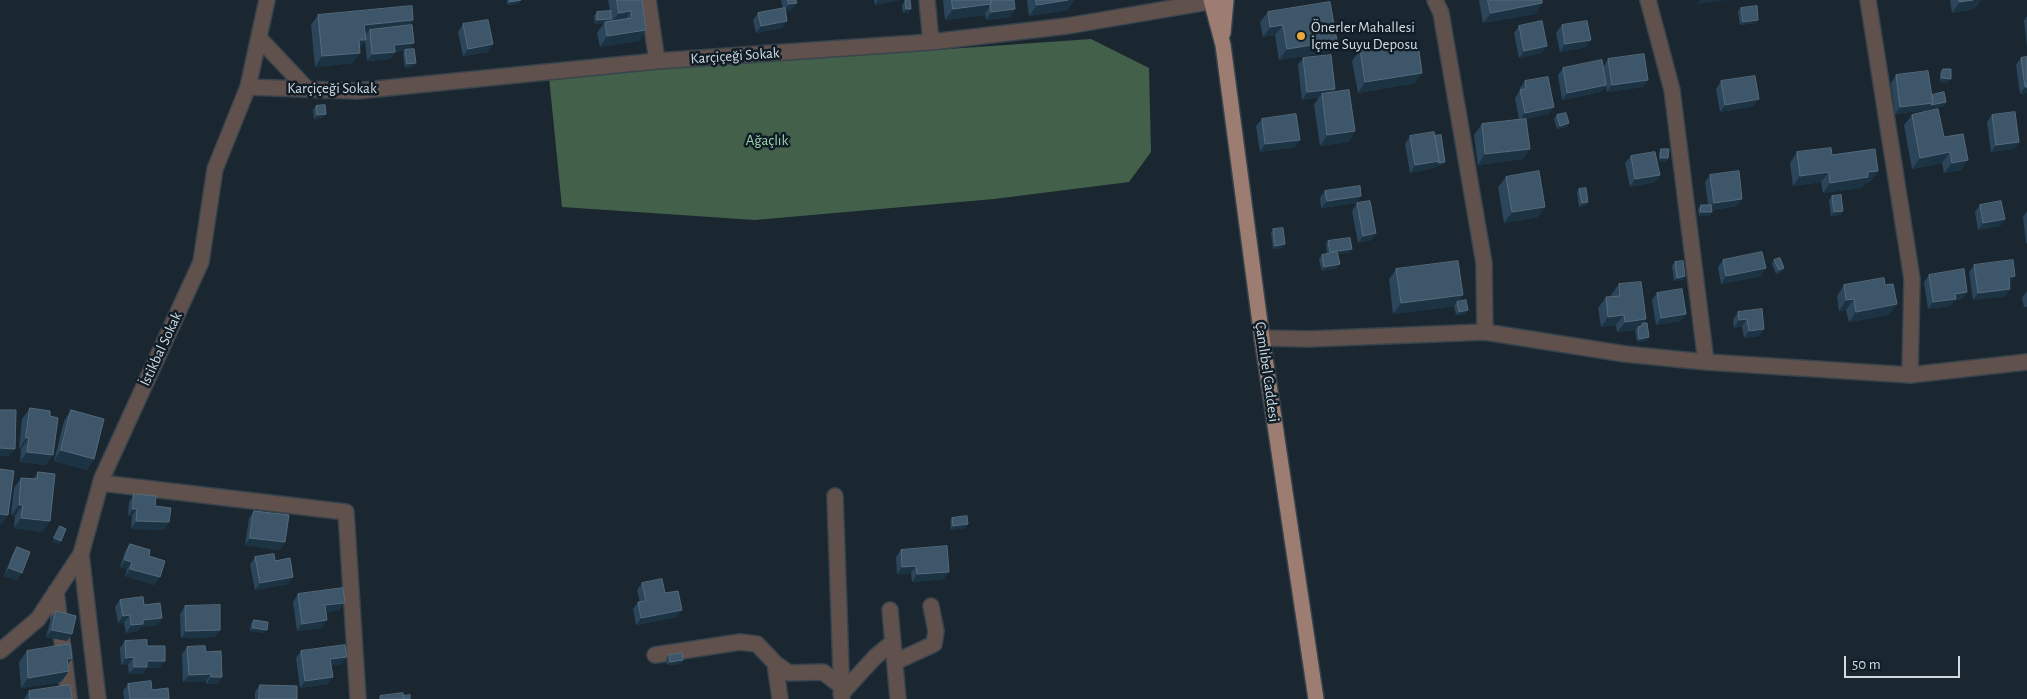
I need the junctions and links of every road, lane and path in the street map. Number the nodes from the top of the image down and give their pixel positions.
1 (267, 0) edge
2 (648, 0) edge
3 (927, 0) edge
4 (1217, 0) edge
5 (1436, 0) edge
6 (1648, 0) edge
7 (1868, 0) edge
8 (258, 38) junction
9 (931, 42) junction
10 (657, 61) junction
11 (248, 87) junction
12 (307, 89) junction
13 (1484, 332) junction
14 (1262, 338) junction
15 (1706, 362) junction
16 (2027, 362) edge
17 (1910, 375) junction
18 (100, 483) junction
19 (835, 496) dead end
20 (81, 554) junction
21 (56, 591) junction
22 (931, 606) dead end
23 (890, 610) dead end
24 (893, 642) junction
25 (0, 651) edge
26 (655, 655) dead end
27 (895, 662) junction
28 (775, 663) junction
29 (841, 693) edge
30 (97, 697) edge
31 (69, 699) edge
32 (358, 699) edge
33 (780, 699) edge
34 (898, 699) edge
35 (1316, 699) edge

1 - 8 street, İstikbal Sokak
2 - 10 street
3 - 9 street
4 - 9 street, Karçiçeği Sokak
4 - 14 main road, Çamlıbel Caddesi
5 - 13 street
6 - 15 street
7 - 17 street
8 - 11 street, İstikbal Sokak
8 - 12 street
9 - 10 street, Karçiçeği Sokak
10 - 12 street, Karçiçeği Sokak
11 - 12 street, Karçiçeği Sokak
11 - 18 street, İstikbal Sokak
13 - 14 street
13 - 15 street
14 - 35 main road, Çamlıbel Caddesi
15 - 17 street
16 - 17 street
18 - 20 street, İstikbal Sokak
18 - 32 street
19 - 29 street
20 - 21 street
20 - 30 street, İstikbal Sokak
21 - 25 street
21 - 31 street
22 - 27 street
23 - 24 street
24 - 27 street
24 - 29 street
26 - 28 street
27 - 34 street
28 - 29 street
28 - 33 street

